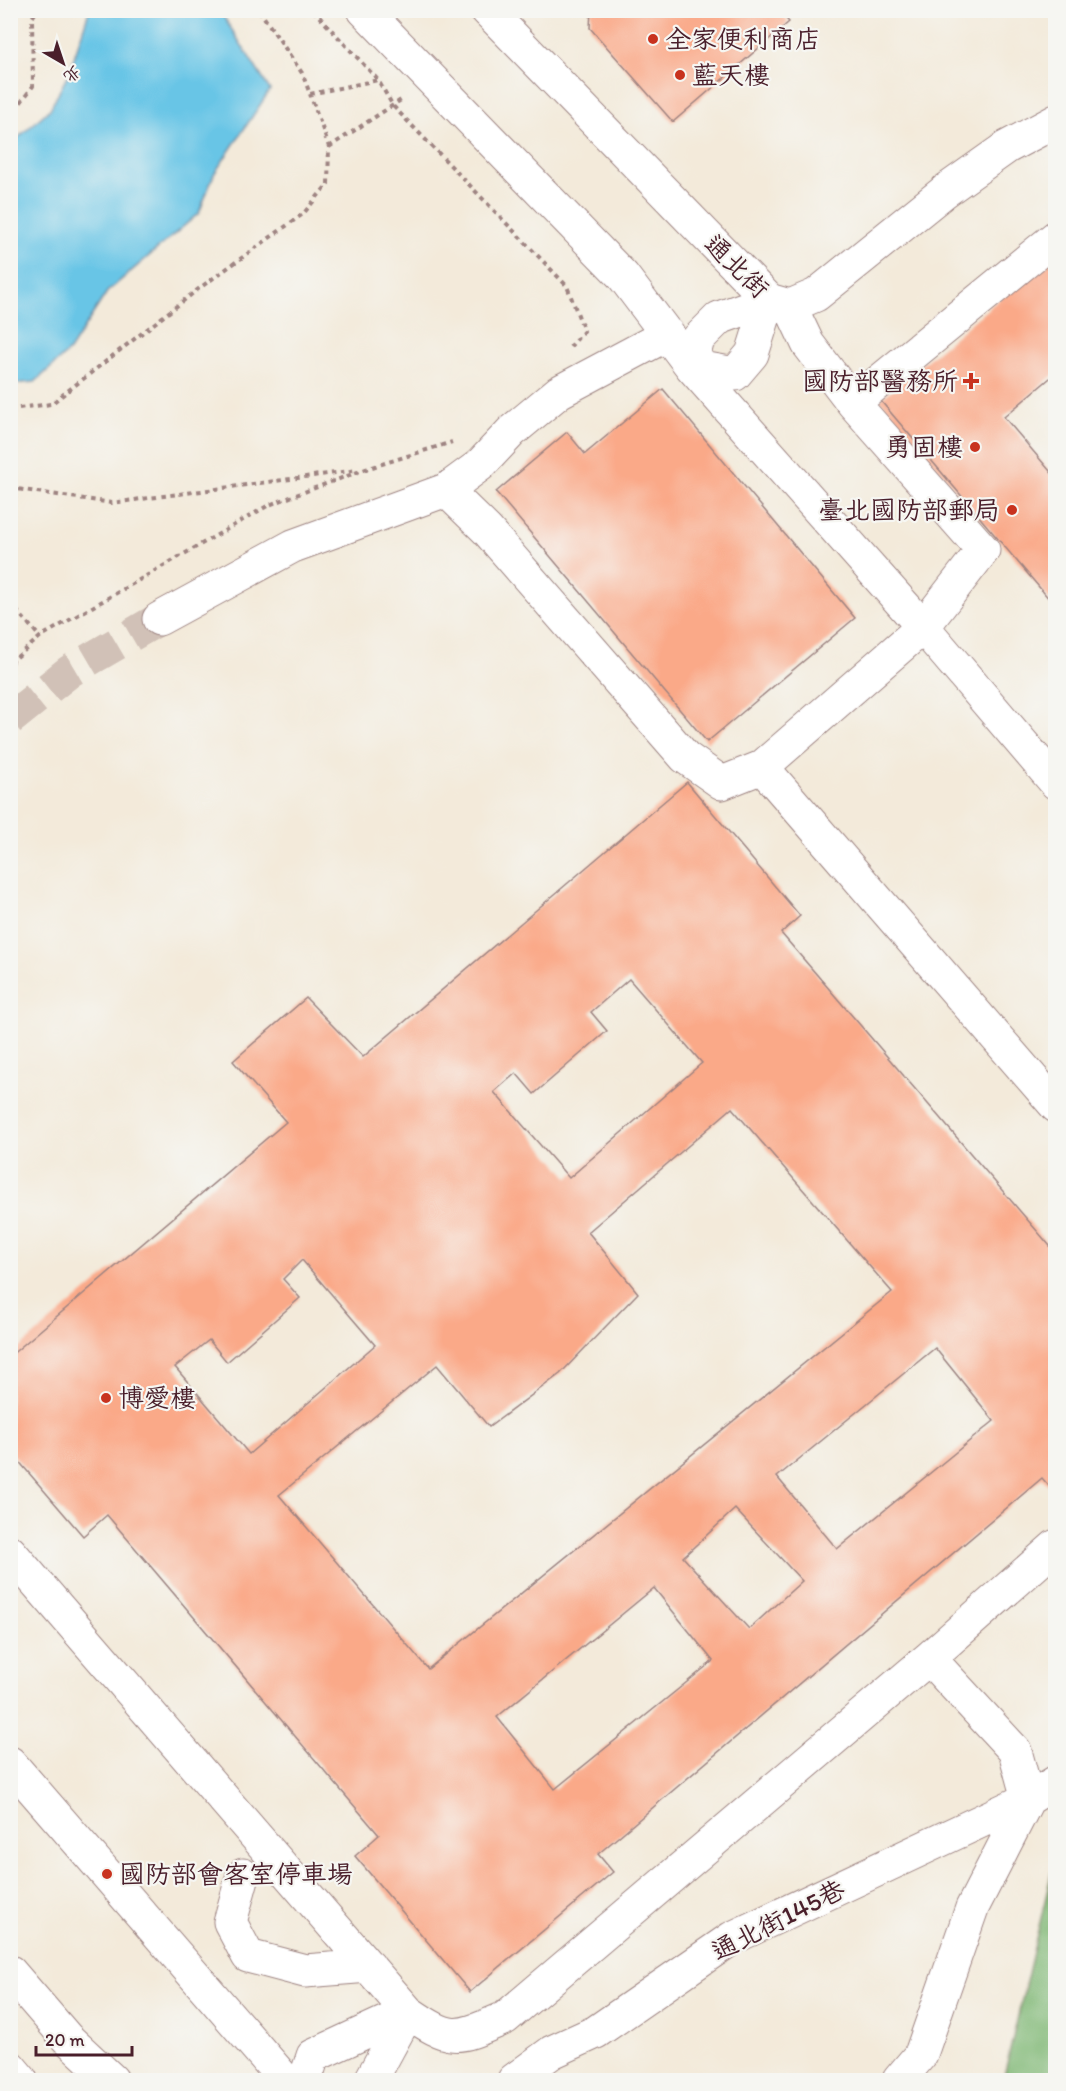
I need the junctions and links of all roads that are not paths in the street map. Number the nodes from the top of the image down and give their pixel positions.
1 (364, 10) edge
2 (487, 10) edge
3 (1056, 122) edge
4 (1056, 237) edge
5 (780, 303) junction
6 (668, 334) junction
7 (691, 366) junction
8 (853, 403) junction
9 (446, 490) junction
10 (159, 619) tunnel mouth
11 (923, 627) junction
12 (762, 767) junction
13 (1056, 783) edge
14 (1056, 1106) edge
15 (1056, 1546) edge
16 (10, 1552) edge
17 (929, 1658) junction
18 (10, 1763) edge
19 (1056, 1782) edge
20 (1028, 1799) junction
21 (243, 1875) dead end
22 (369, 1966) junction
23 (10, 1972) edge
24 (408, 2012) junction
25 (10, 2067) edge
26 (21, 2080) edge
27 (112, 2080) edge
28 (285, 2080) edge
29 (305, 2080) edge
30 (371, 2080) edge
31 (514, 2080) edge
32 (899, 2080) edge

1 - 6 street
2 - 5 street, 通北街
3 - 5 street, 通北街
4 - 8 street
5 - 7 street
5 - 7 street
5 - 8 street
6 - 7 street
6 - 9 street
7 - 11 street
8 - 11 street
9 - 10 street
9 - 12 street
11 - 12 street
11 - 13 street
12 - 14 street
15 - 17 street
16 - 22 street
17 - 20 street
17 - 24 street
18 - 28 street
19 - 20 street, 通北街145巷
20 - 31 street, 通北街145巷
20 - 32 street
21 - 22 street
22 - 24 street
23 - 27 street
24 - 29 street
24 - 30 street
25 - 26 street

